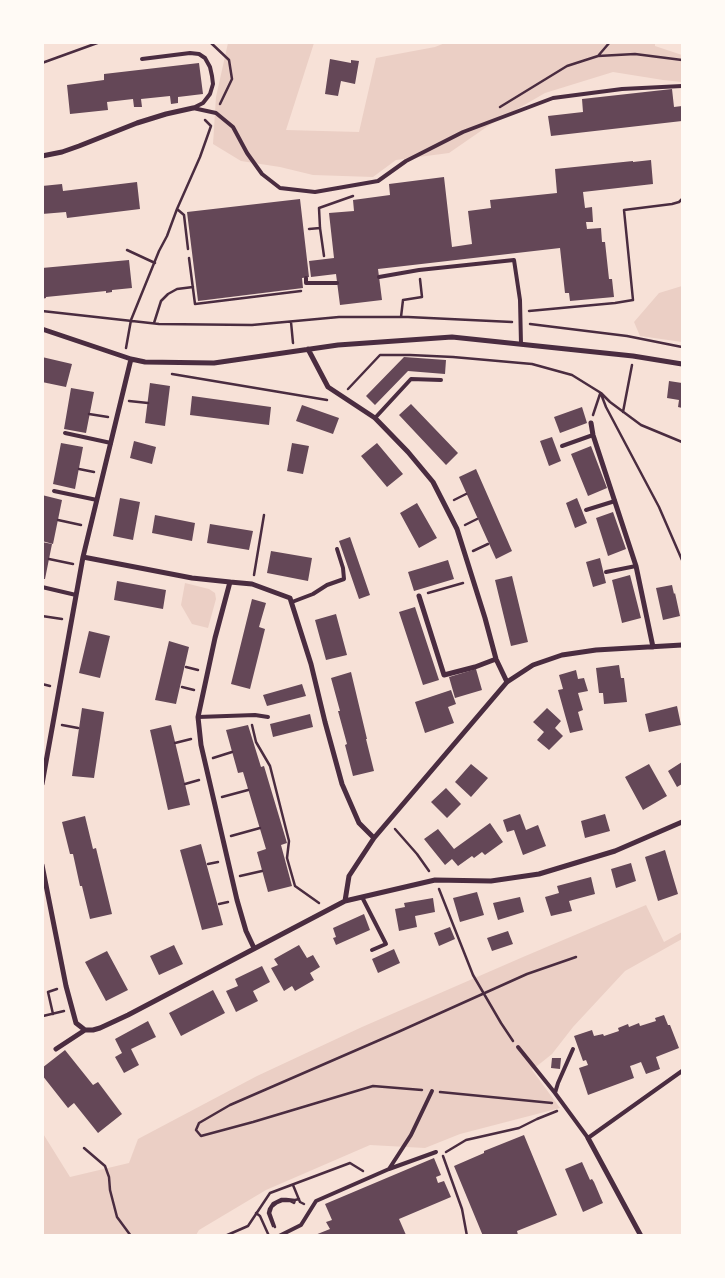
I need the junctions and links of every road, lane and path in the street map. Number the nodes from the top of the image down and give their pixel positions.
1 (100, 42) edge
2 (210, 42) edge
3 (610, 42) edge
4 (598, 56) junction
5 (142, 59) dead end
6 (682, 60) edge
7 (42, 63) edge
8 (682, 86) edge
9 (503, 105) dead end
10 (193, 108) junction
11 (216, 113) junction
12 (42, 156) edge
13 (354, 196) dead end
14 (682, 199) edge
15 (177, 208) junction
16 (320, 228) junction
17 (309, 229) dead end
18 (188, 249) dead end
19 (127, 250) dead end
20 (324, 256) dead end
21 (189, 258) dead end
22 (155, 263) junction
23 (419, 270) junction
24 (379, 277) dead end
25 (306, 278) dead end
26 (306, 283) junction
27 (337, 283) dead end
28 (193, 287) junction
29 (42, 311) edge
30 (525, 311) dead end
31 (401, 317) junction
32 (131, 320) junction
33 (291, 322) junction
34 (154, 323) junction
35 (521, 323) junction
36 (42, 329) edge
37 (520, 344) junction
38 (682, 347) edge
39 (308, 349) junction
40 (293, 351) junction
41 (633, 356) junction
42 (131, 359) junction
43 (682, 364) edge
44 (172, 374) dead end
45 (441, 380) dead end
46 (601, 392) junction
47 (342, 396) junction
48 (121, 400) junction
49 (329, 400) dead end
50 (148, 403) dead end
51 (623, 412) junction
52 (90, 414) dead end
53 (375, 418) junction
54 (116, 419) junction
55 (591, 423) joint
56 (65, 433) dead end
57 (593, 435) junction
58 (682, 442) edge
59 (111, 443) junction
60 (562, 446) dead end
61 (78, 469) dead end
62 (103, 474) junction
63 (54, 491) dead end
64 (97, 500) junction
65 (614, 501) junction
66 (586, 510) dead end
67 (264, 515) dead end
68 (58, 520) dead end
69 (90, 527) junction
70 (488, 544) dead end
71 (337, 549) dead end
72 (465, 555) junction
73 (83, 557) junction
74 (49, 559) dead end
75 (682, 560) edge
76 (81, 565) junction
77 (636, 566) junction
78 (606, 572) dead end
79 (230, 582) junction
80 (252, 584) junction
81 (42, 587) edge
82 (454, 587) dead end
83 (76, 595) junction
84 (419, 596) joint
85 (292, 602) junction
86 (42, 616) edge
87 (71, 621) junction
88 (682, 645) edge
89 (652, 647) junction
90 (496, 659) junction
91 (507, 682) junction
92 (250, 715) junction
93 (198, 717) junction
94 (268, 717) dead end
95 (53, 724) junction
96 (78, 728) dead end
97 (200, 737) junction
98 (175, 743) dead end
99 (232, 752) dead end
100 (204, 760) junction
101 (208, 778) junction
102 (42, 784) edge
103 (185, 784) dead end
104 (248, 790) dead end
105 (213, 799) junction
106 (682, 822) edge
107 (260, 828) dead end
108 (401, 837) dead end
109 (374, 838) junction
110 (222, 839) junction
111 (42, 864) edge
112 (262, 871) dead end
113 (232, 879) junction
114 (435, 880) junction
115 (362, 897) junction
116 (345, 901) junction
117 (328, 909) junction
118 (254, 948) junction
119 (372, 950) dead end
120 (576, 958) dead end
121 (66, 986) junction
122 (484, 993) junction
123 (43, 1016) edge
124 (85, 1030) junction
125 (518, 1047) joint
126 (56, 1049) dead end
127 (573, 1049) dead end
128 (682, 1071) edge
129 (432, 1091) junction
130 (555, 1093) junction
131 (560, 1100) junction
132 (566, 1107) junction
133 (588, 1138) junction
134 (84, 1148) dead end
135 (438, 1151) joint
136 (442, 1154) junction
137 (389, 1169) junction
138 (373, 1177) junction
139 (293, 1185) junction
140 (256, 1213) junction
141 (277, 1232) edge
142 (268, 1235) edge
143 (131, 1236) edge
144 (225, 1236) edge
145 (467, 1236) edge
146 (641, 1236) edge

1 - 7 path
2 - 11 path
3 - 4 path
4 - 6 path
4 - 9 path
5 - 10 lane
8 - 11 lane
10 - 11 lane
10 - 12 street
10 - 15 path
13 - 16 path
14 - 30 path
15 - 18 path
15 - 22 path
16 - 17 path
16 - 20 path
19 - 22 path
21 - 28 path
22 - 32 path
23 - 24 lane
23 - 31 path
23 - 35 lane
25 - 26 lane
26 - 27 lane
26 - 28 path
28 - 34 path
29 - 32 path
31 - 33 path
31 - 35 path
32 - 34 path
32 - 42 path
33 - 34 path
33 - 40 path
35 - 37 lane
35 - 38 path
36 - 42 street
37 - 39 street
37 - 41 street
39 - 40 street
39 - 47 street
40 - 42 street
41 - 43 street
41 - 51 path
42 - 48 street
44 - 49 path
45 - 53 lane
46 - 47 path
46 - 51 path
46 - 55 path
46 - 75 path
47 - 53 street
48 - 50 path
48 - 54 street
51 - 58 path
52 - 54 path
53 - 72 street
54 - 59 street
55 - 57 street
56 - 59 lane
57 - 60 lane
57 - 65 street
59 - 62 street
61 - 62 path
62 - 64 street
63 - 64 lane
64 - 69 street
65 - 66 lane
65 - 77 street
67 - 80 path
68 - 69 path
69 - 73 street
70 - 72 path
71 - 85 lane
72 - 90 street
73 - 76 street
73 - 79 street
74 - 76 path
76 - 83 street
77 - 78 lane
77 - 89 street
79 - 80 street
79 - 93 street
80 - 85 street
81 - 83 lane
82 - 84 path
83 - 87 street
84 - 90 street
85 - 109 street
86 - 87 path
87 - 95 street
88 - 89 street
89 - 91 street
90 - 91 street
91 - 109 street
92 - 93 lane
92 - 94 lane
92 - 117 path
93 - 97 street
95 - 96 path
95 - 102 street
97 - 98 path
97 - 100 street
99 - 100 path
100 - 101 street
101 - 103 path
101 - 105 street
104 - 105 path
105 - 110 street
106 - 114 street
107 - 110 path
108 - 114 path
109 - 116 street
110 - 113 street
111 - 121 street
112 - 113 path
113 - 118 street
114 - 115 street
114 - 122 path
115 - 116 street
115 - 119 lane
116 - 117 street
117 - 118 street
118 - 124 street
120 - 122 path
121 - 123 path
121 - 124 street
122 - 125 path
122 - 129 path
124 - 126 street
125 - 130 lane
127 - 130 lane
128 - 133 lane
129 - 131 path
129 - 137 lane
130 - 131 lane
131 - 132 lane
132 - 133 lane
132 - 136 path
133 - 146 street
134 - 143 path
135 - 136 path
135 - 137 lane
136 - 145 path
137 - 138 lane
138 - 139 path
138 - 141 lane
139 - 140 path
139 - 141 path
140 - 142 path
140 - 144 path

